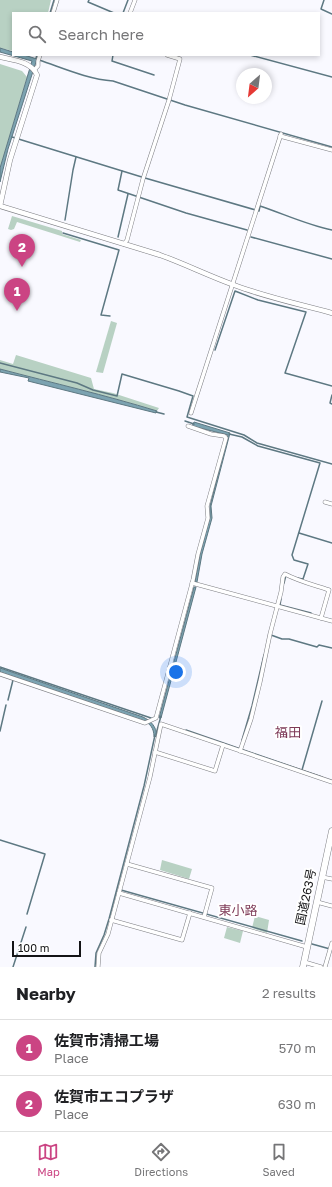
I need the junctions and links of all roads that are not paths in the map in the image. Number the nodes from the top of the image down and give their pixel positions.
1 (57, 0) edge
2 (135, 0) edge
3 (53, 12) edge
4 (130, 12) edge
5 (170, 56) edge
6 (0, 57) edge
7 (39, 58) edge
8 (34, 70) junction
9 (332, 150) edge
10 (0, 206) edge
11 (124, 244) junction
12 (233, 285) junction
13 (332, 313) edge
14 (191, 413) dead end
15 (188, 426) dead end
16 (325, 502) dead end
17 (332, 504) edge
18 (195, 584) junction
19 (278, 606) junction
20 (321, 616) junction
21 (332, 621) edge
22 (0, 674) edge
23 (223, 745) junction
24 (241, 749) junction
25 (155, 752) junction
26 (332, 782) edge
27 (332, 831) edge
28 (127, 864) junction
29 (322, 877) junction
30 (332, 880) edge
31 (119, 891) junction
32 (316, 902) junction
33 (332, 906) edge
34 (190, 913) junction
35 (204, 915) junction
36 (111, 920) junction
37 (331, 946) edge
38 (307, 947) junction
39 (303, 964) edge
40 (98, 967) edge
41 (321, 967) edge
42 (325, 967) edge

1 - 3 street
2 - 4 street
5 - 11 street
6 - 8 street
7 - 8 street
8 - 10 street
9 - 12 street
10 - 11 street
11 - 12 street
12 - 13 street
12 - 14 street
15 - 18 street
16 - 17 street
18 - 19 street
18 - 22 street
19 - 20 street
19 - 20 street
19 - 24 street
20 - 21 street
23 - 24 street
23 - 25 street
23 - 25 street
24 - 26 street
25 - 28 street
27 - 29 highway, 国道263号
28 - 31 street
28 - 35 street
29 - 30 street
29 - 32 highway, 国道263号
31 - 34 street
31 - 36 street
32 - 33 street
32 - 38 highway, 国道263号
34 - 35 street
34 - 36 street
35 - 38 street
36 - 40 street
37 - 42 street
38 - 39 highway, 国道263号
39 - 41 street

